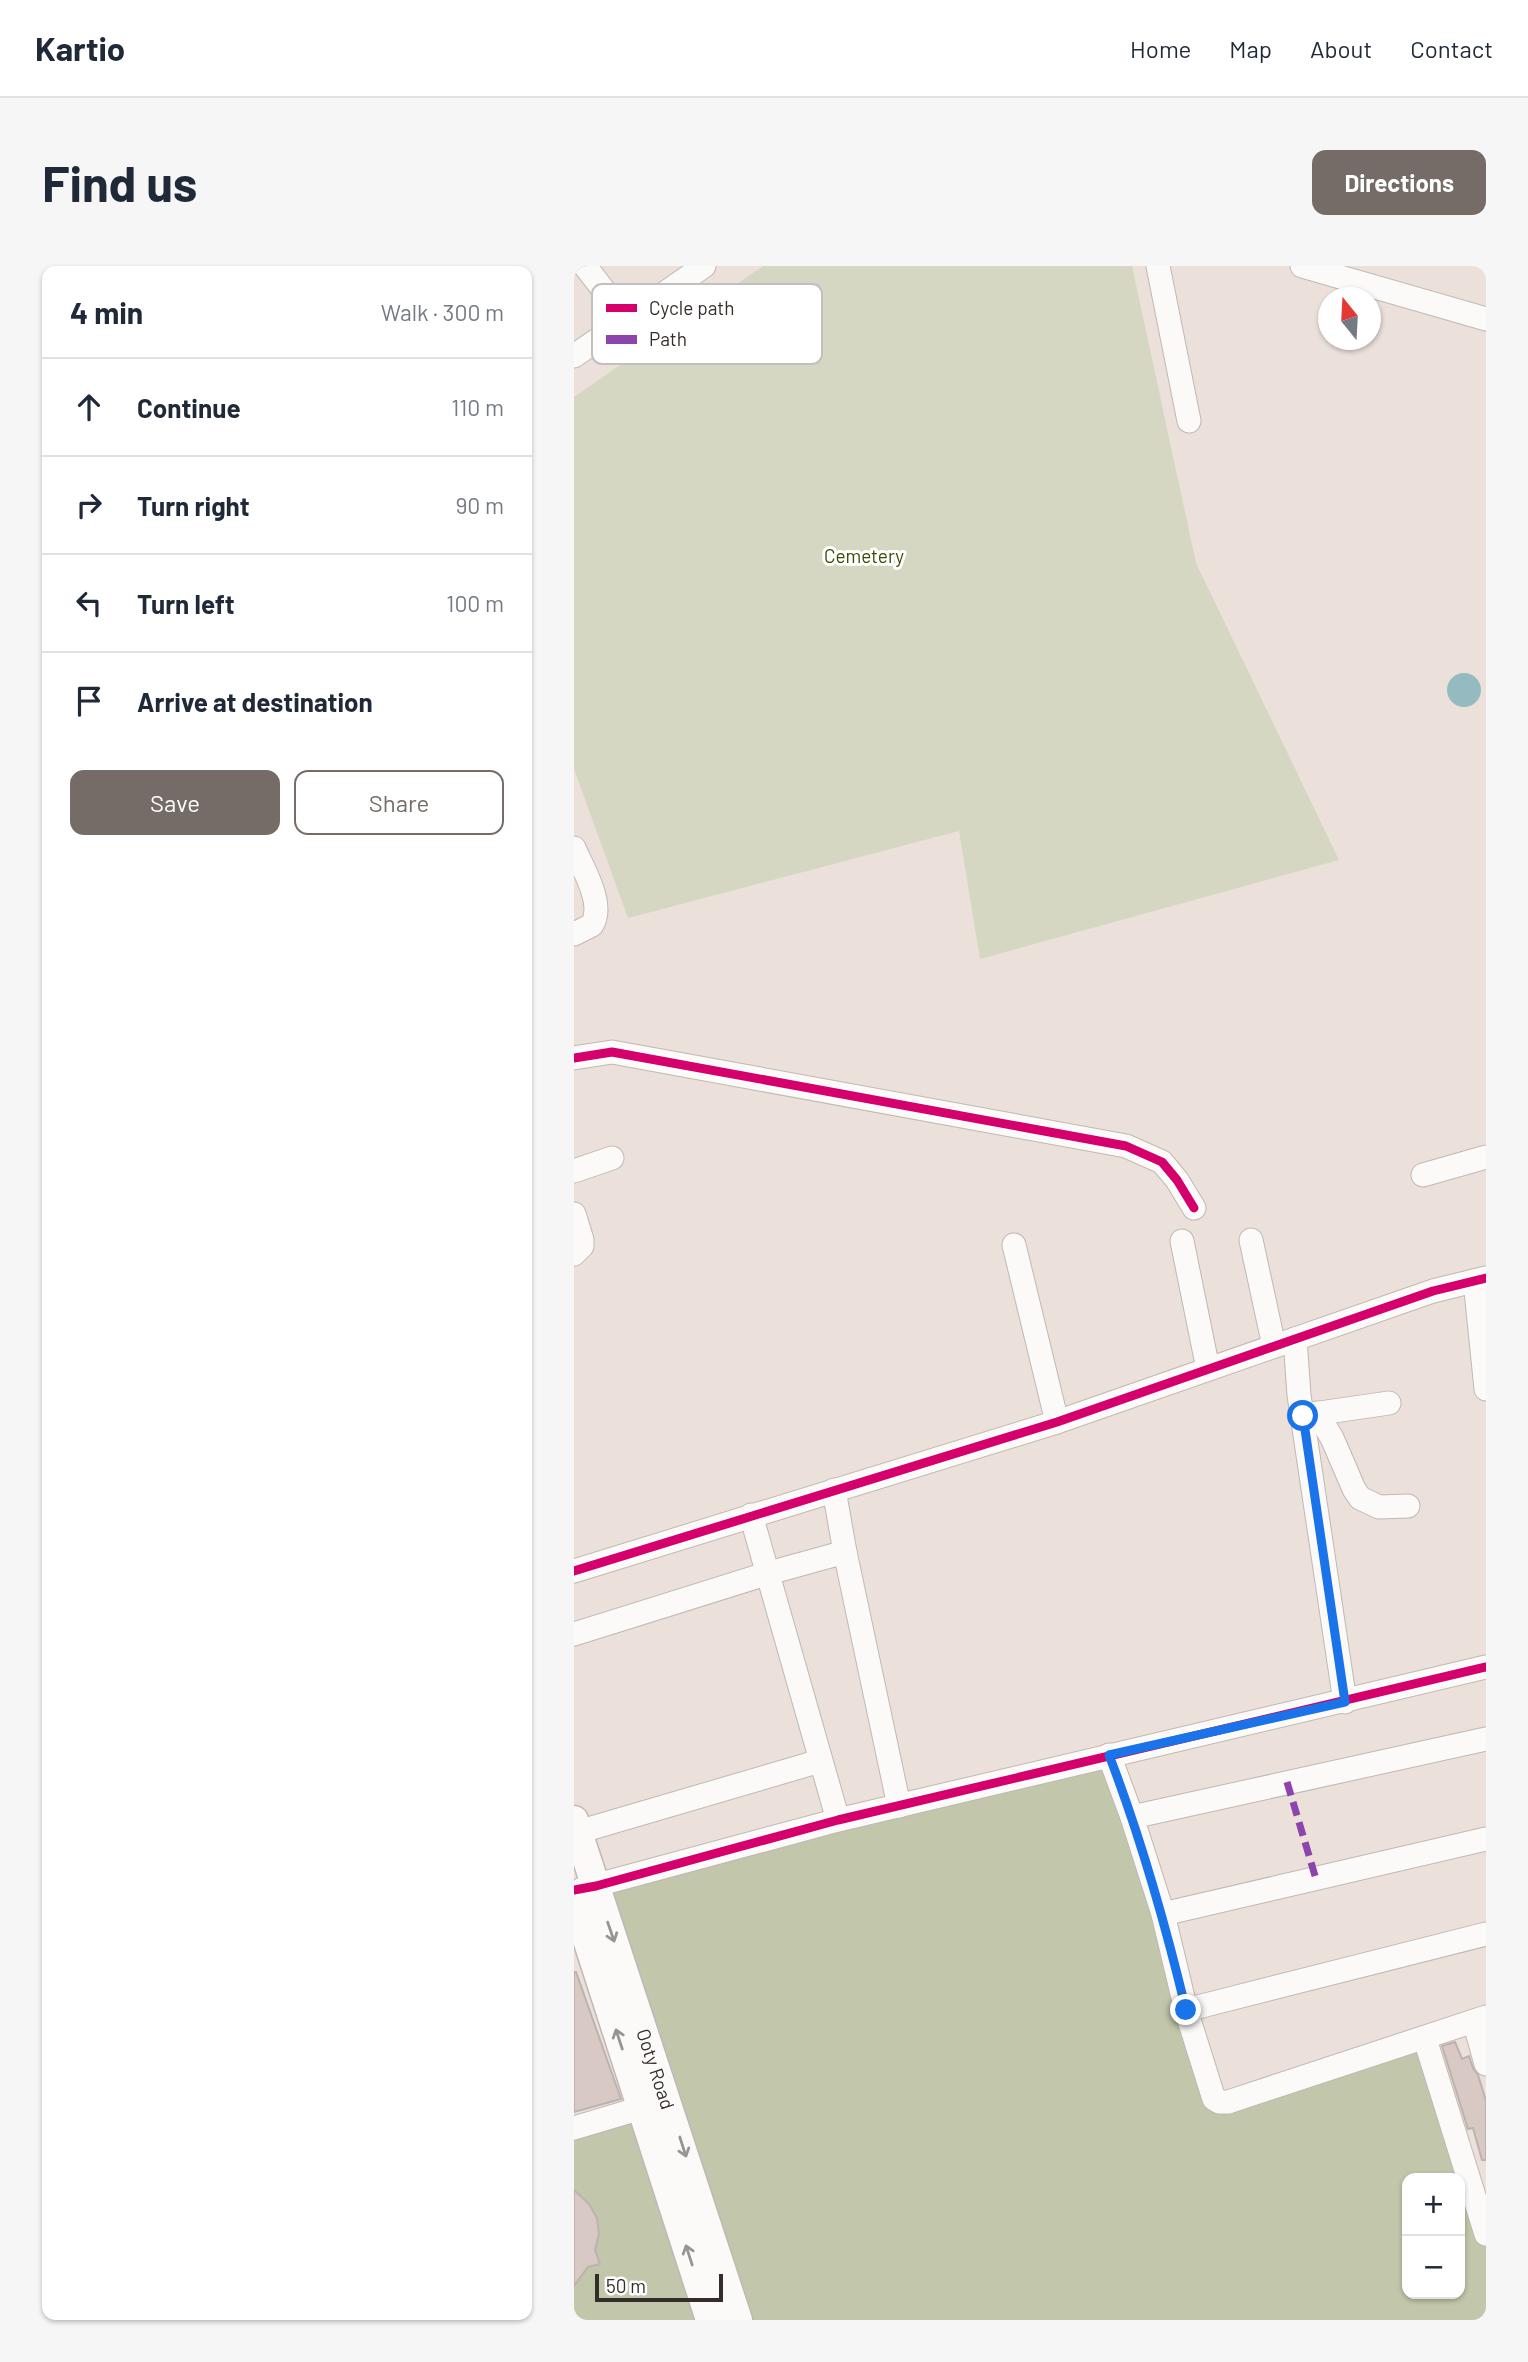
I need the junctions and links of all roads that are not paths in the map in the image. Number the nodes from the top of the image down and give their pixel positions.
1 (585, 266) edge
2 (705, 266) edge
3 (1158, 266) edge
4 (1302, 266) edge
5 (599, 284) edge
6 (678, 284) edge
7 (1486, 319) edge
8 (592, 343) edge
9 (574, 356) edge
10 (1189, 421) dead end
11 (574, 848) edge
12 (574, 934) edge
13 (574, 1058) edge
14 (1486, 1157) edge
15 (612, 1158) dead end
16 (574, 1171) edge
17 (1423, 1175) dead end
18 (1195, 1208) dead end
19 (574, 1214) edge
20 (1251, 1240) dead end
21 (1182, 1241) dead end
22 (1014, 1245) dead end
23 (574, 1254) edge
24 (1481, 1279) edge
25 (1284, 1343) junction
26 (1209, 1369) junction
27 (1486, 1389) edge
28 (1389, 1403) dead end
29 (1310, 1415) junction
30 (1057, 1422) junction
31 (834, 1490) junction
32 (1408, 1506) dead end
33 (751, 1515) junction
34 (845, 1552) junction
35 (574, 1571) edge
36 (769, 1573) junction
37 (574, 1634) edge
38 (1486, 1668) edge
39 (1345, 1702) junction
40 (1486, 1739) edge
41 (1109, 1755) junction
42 (820, 1761) junction
43 (899, 1806) junction
44 (1132, 1816) junction
45 (838, 1820) junction
46 (576, 1826) edge
47 (1486, 1839) edge
48 (581, 1892) edge
49 (1163, 1914) junction
50 (1486, 1934) edge
51 (1186, 2010) junction
52 (1480, 2019) edge
53 (1425, 2039) junction
54 (1486, 2064) edge
55 (641, 2108) junction
56 (574, 2128) edge
57 (1486, 2234) edge
58 (710, 2320) edge
59 (738, 2320) edge

1 - 5 street
2 - 6 street
3 - 10 street
4 - 7 street
8 - 9 street
11 - 12 street
13 - 18 street
14 - 17 street
15 - 16 street
19 - 23 street
20 - 25 street
21 - 26 street
22 - 30 street
24 - 25 street
24 - 27 street
25 - 26 street
25 - 29 street
26 - 30 street
28 - 29 street
29 - 32 street
29 - 39 street
30 - 31 street
31 - 33 street
31 - 34 street
33 - 35 street
33 - 36 street
34 - 36 street
34 - 43 street
36 - 37 street
36 - 42 street
38 - 39 street
39 - 41 street
40 - 44 street
41 - 43 street
41 - 44 street
42 - 45 street
42 - 46 street
43 - 45 street
44 - 49 street
45 - 48 street
46 - 48 main road, Ooty Road
47 - 49 street
55 -> 48 main road, Ooty Road
48 -> 59 main road, Ooty Road
49 - 51 street
50 - 51 street
51 - 53 street
52 - 53 street
52 - 54 street
53 - 57 street
55 - 56 street
58 -> 55 main road, Ooty Road

